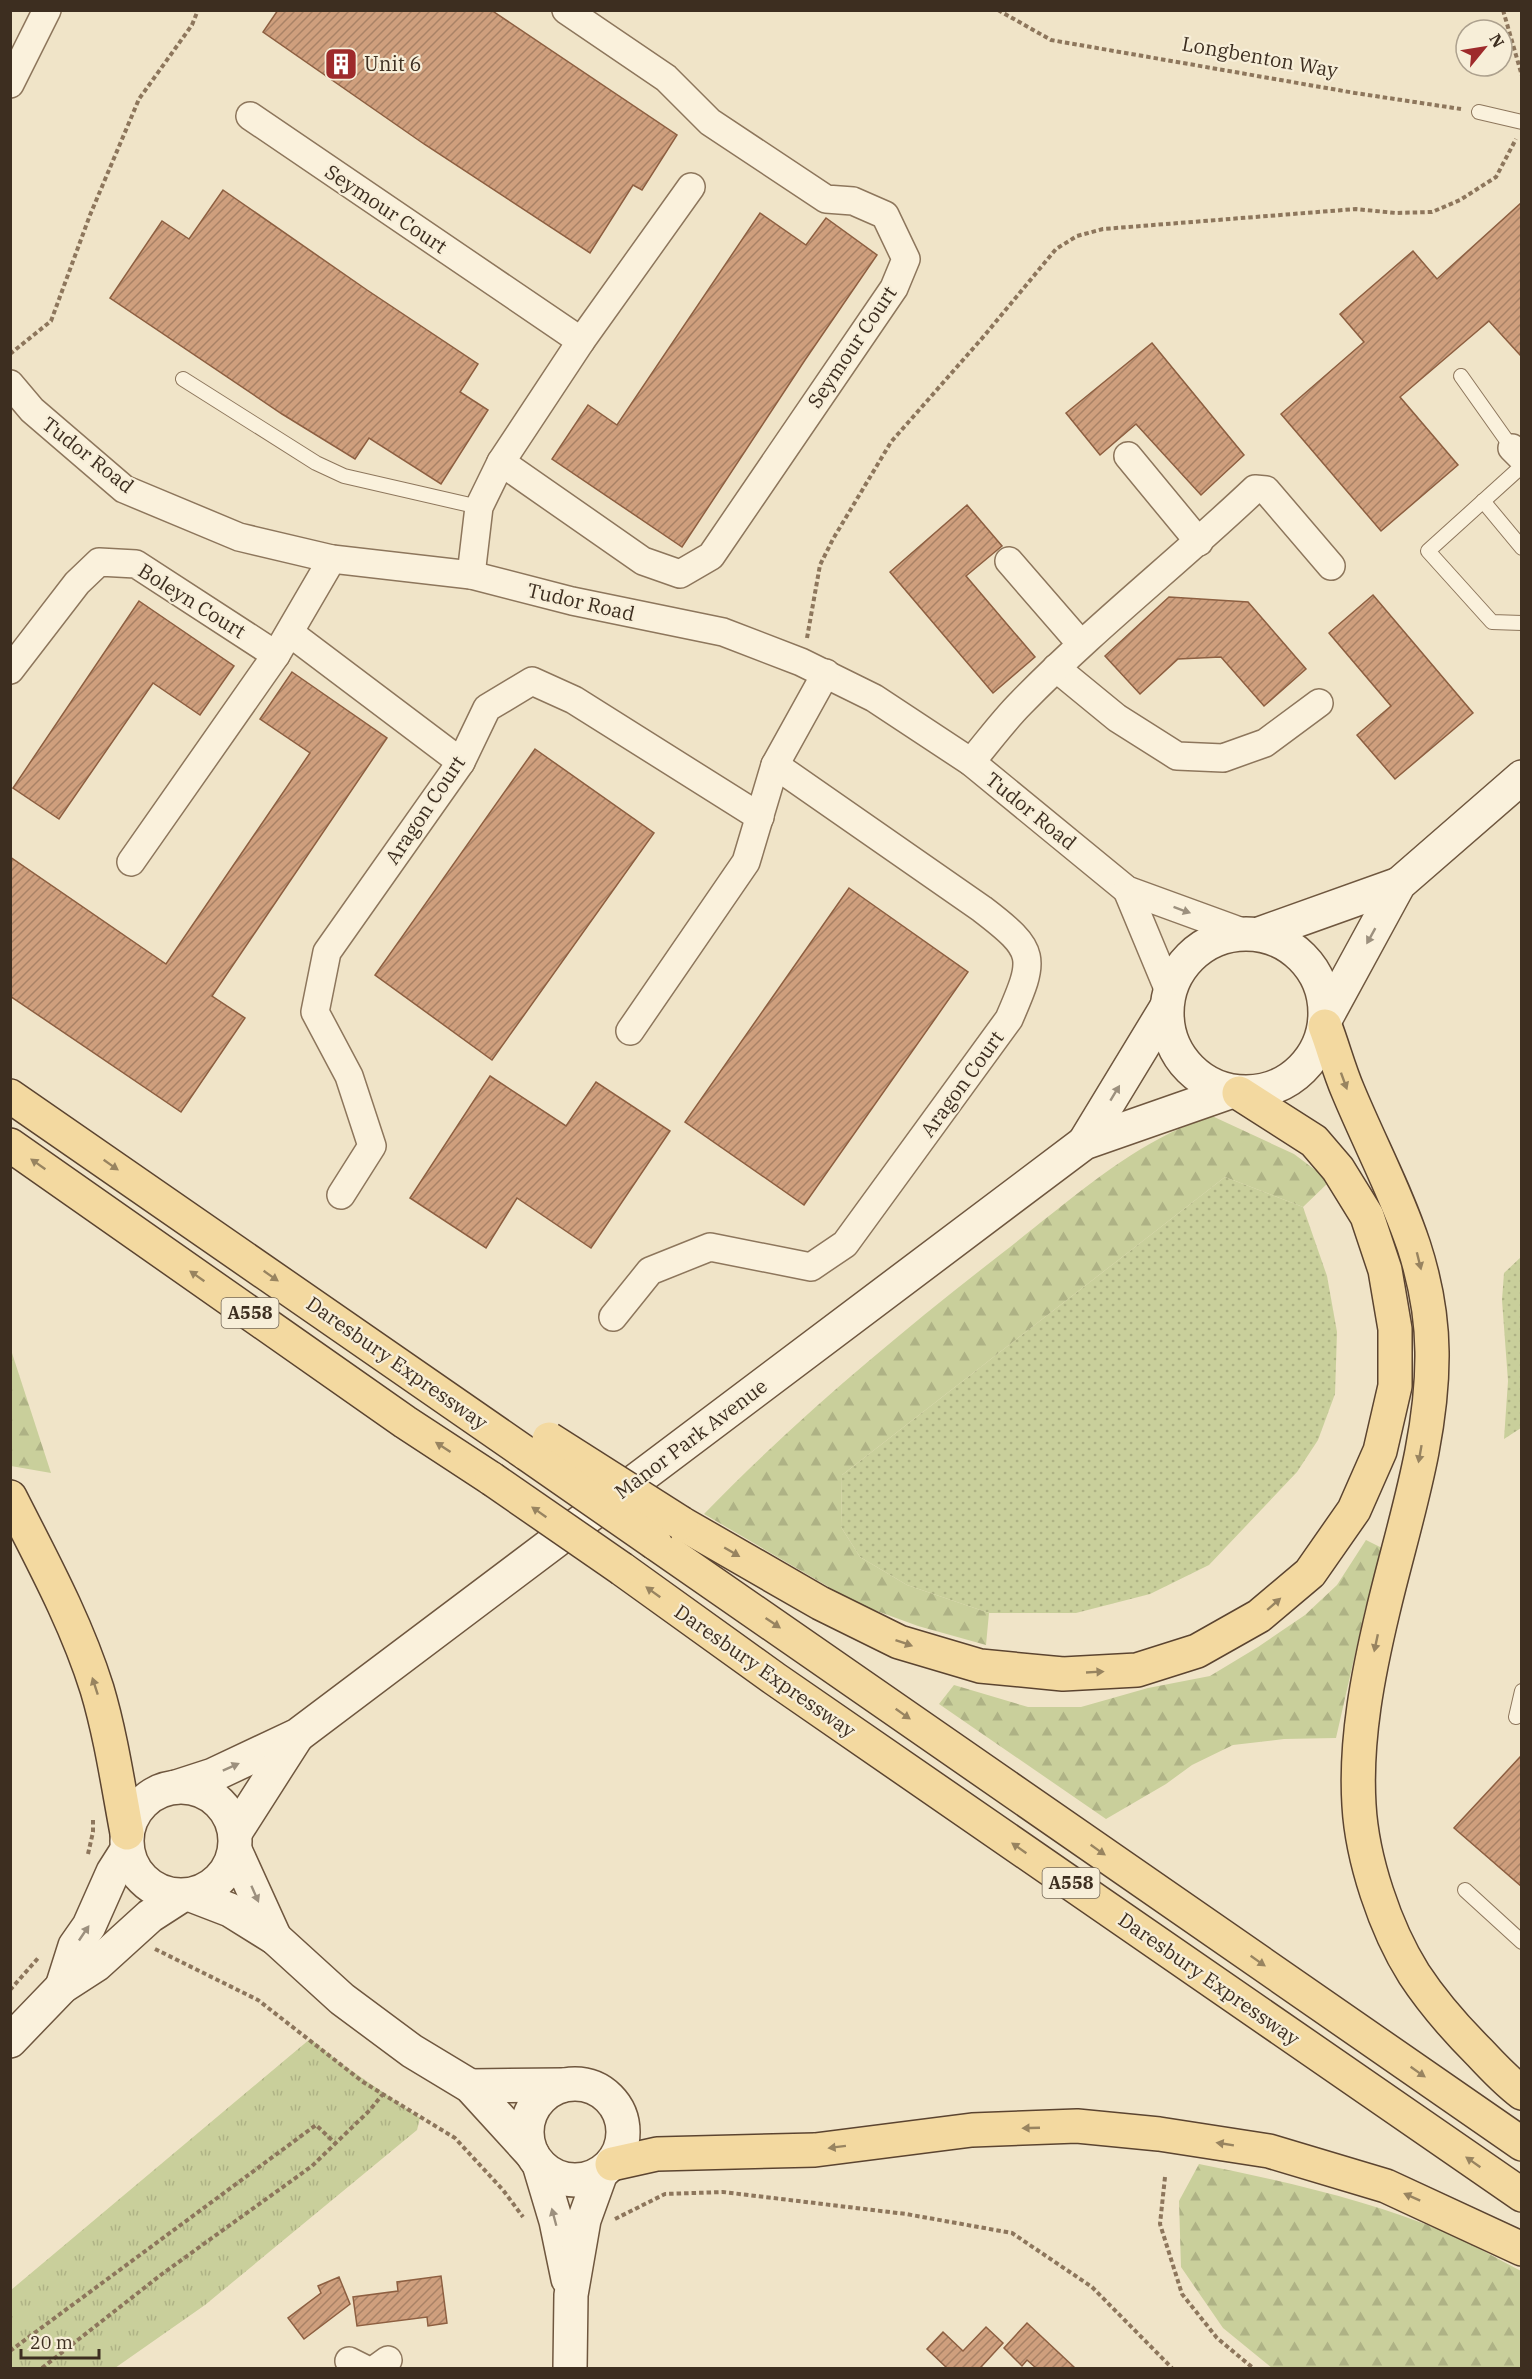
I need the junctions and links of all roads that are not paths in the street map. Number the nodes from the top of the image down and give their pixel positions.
1 (47, 10) edge
2 (566, 10) edge
3 (10, 84) edge
4 (1479, 112) road end
5 (250, 116) dead end
6 (1521, 122) edge
7 (691, 188) dead end
8 (581, 341) junction
9 (1461, 376) dead end
10 (183, 379) dead end
11 (10, 384) edge
12 (1128, 456) dead end
13 (1518, 457) edge
14 (501, 462) junction
15 (1483, 501) junction
16 (479, 507) junction
17 (1199, 542) junction
18 (1521, 548) edge
19 (332, 559) junction
20 (1009, 561) dead end
21 (1331, 566) dead end
22 (471, 575) junction
23 (1521, 623) edge
24 (290, 633) junction
25 (1081, 644) junction
26 (276, 656) junction
27 (1056, 668) junction
28 (10, 670) edge
29 (826, 673) junction
30 (1319, 703) dead end
31 (461, 762) junction
32 (971, 762) junction
33 (775, 765) junction
34 (1521, 777) edge
35 (760, 817) junction
36 (131, 862) dead end
37 (1399, 884) junction
38 (1127, 890) junction
39 (1252, 934) junction
40 (1168, 999) junction
41 (1325, 1022) junction
42 (630, 1031) dead end
43 (1235, 1093) junction
44 (10, 1096) edge
45 (1084, 1143) junction
46 (10, 1145) edge
47 (340, 1195) dead end
48 (613, 1317) dead end
49 (538, 1447) junction
50 (10, 1497) edge
51 (1521, 1691) edge
52 (1516, 1717) dead end
53 (298, 1735) junction
54 (176, 1787) junction
55 (127, 1841) junction
56 (235, 1841) junction
57 (1465, 1890) dead end
58 (186, 1896) junction
59 (274, 1938) junction
60 (1521, 1942) edge
61 (62, 1987) junction
62 (10, 2041) edge
63 (563, 2085) junction
64 (470, 2086) junction
65 (1521, 2093) edge
66 (1521, 2144) edge
67 (536, 2159) junction
68 (606, 2169) junction
69 (1521, 2195) edge
70 (1521, 2249) edge
71 (571, 2295) junction
72 (570, 2368) edge

1 - 3 street
2 - 14 street, Seymour Court
4 - 6 lane
5 - 8 street, Seymour Court
7 - 8 street
8 - 14 street
9 - 13 lane
10 - 16 lane
11 - 19 street, Tudor Road
12 - 17 street
13 - 15 lane
14 - 16 street
15 - 18 lane
15 - 23 lane
16 - 22 street
17 - 21 street
17 - 25 street
19 - 22 street, Tudor Road
19 - 24 street
20 - 25 street
22 - 29 street, Tudor Road
24 - 26 street
24 - 31 street
25 - 27 street
26 - 28 street, Boleyn Court
26 - 36 street
27 - 30 street
27 - 32 street
29 - 32 street, Tudor Road
29 - 33 street
31 - 35 street, Aragon Court
31 - 47 street, Aragon Court
32 - 38 street, Tudor Road
33 - 35 street
33 - 48 street, Aragon Court
34 - 37 street
35 - 42 street
37 - 39 street
37 -> 41 street
38 -> 39 street, Tudor Road
38 - 40 street, Tudor Road
39 - 40 street
39 - 41 street
40 - 43 street
45 -> 40 street, Manor Park Avenue
41 - 43 street
41 -> 65 main road
43 - 45 street, Manor Park Avenue
49 -> 43 main road, bridge
44 -> 49 main road, Daresbury Expressway / A558
45 - 53 street, Manor Park Avenue
69 -> 46 main road, Daresbury Expressway / A558, bridge
49 -> 66 main road, A558, bridge
55 -> 50 main road
51 - 52 lane
54 -> 53 street, Manor Park Avenue
53 - 56 street, Manor Park Avenue
54 - 55 street
54 - 56 street
55 - 58 street
61 -> 55 street
56 - 58 street
56 -> 59 street
57 - 60 lane
58 - 59 street
58 - 61 street
59 - 64 street
61 - 62 street
63 - 64 street
63 - 67 street
63 - 68 street
64 - 67 street
67 - 68 street
71 -> 67 street
70 -> 68 main road
68 - 71 street
71 - 72 street

